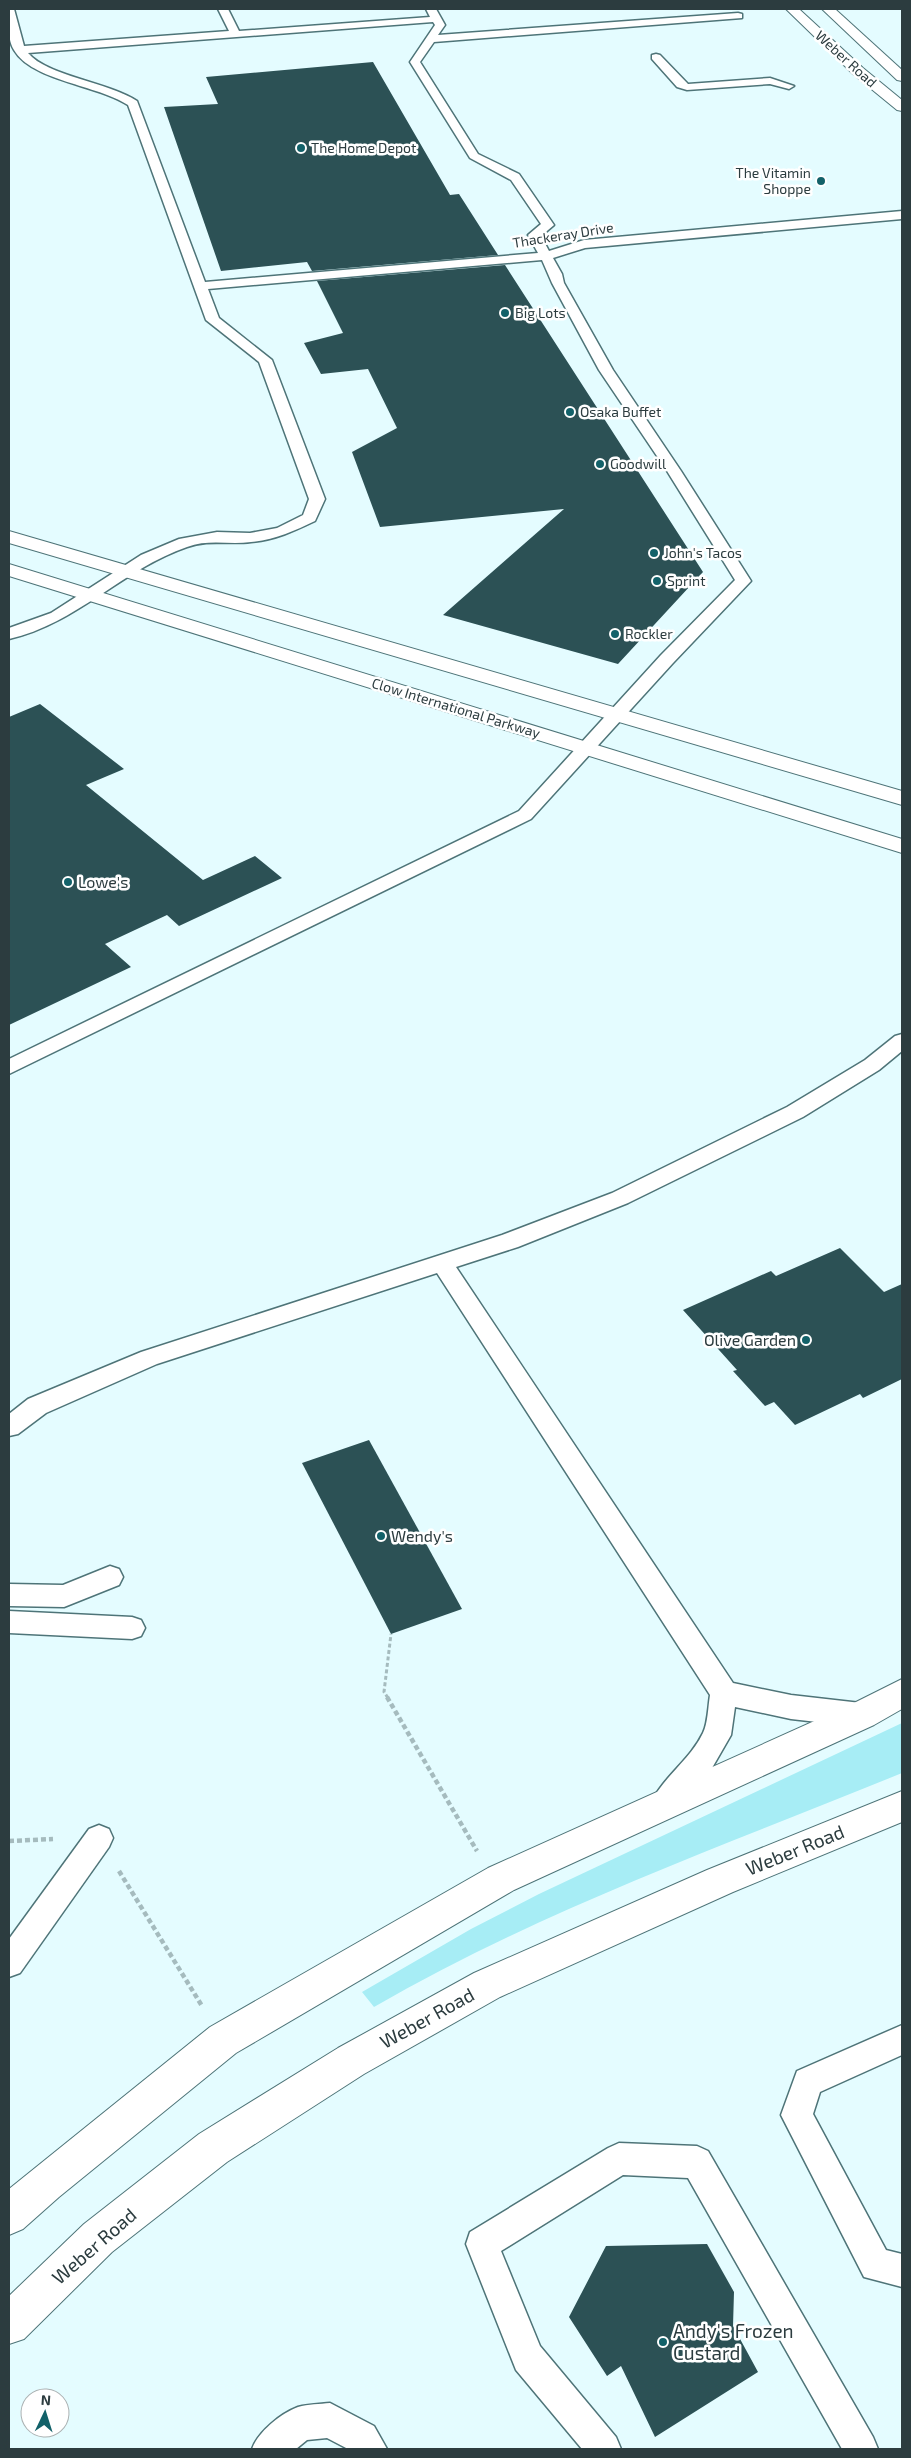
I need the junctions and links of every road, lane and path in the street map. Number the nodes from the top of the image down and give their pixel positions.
1 (9, 9) edge
2 (223, 9) edge
3 (431, 9) edge
4 (792, 9) edge
5 (828, 9) edge
6 (738, 16) dead end
7 (438, 19) junction
8 (236, 34) junction
9 (432, 39) junction
10 (20, 50) junction
11 (656, 57) dead end
12 (902, 77) edge
13 (790, 86) dead end
14 (902, 107) edge
15 (902, 215) edge
16 (902, 228) edge
17 (857, 232) dead end
18 (546, 256) junction
19 (583, 257) dead end
20 (200, 286) junction
21 (9, 537) edge
22 (9, 570) edge
23 (126, 571) junction
24 (88, 595) junction
25 (9, 634) edge
26 (616, 715) junction
27 (586, 748) junction
28 (902, 798) edge
29 (902, 846) edge
30 (902, 1041) edge
31 (9, 1066) edge
32 (442, 1264) junction
33 (9, 1427) edge
34 (110, 1577) dead end
35 (9, 1595) edge
36 (9, 1622) edge
37 (132, 1628) dead end
38 (391, 1634) dead end
39 (724, 1693) junction
40 (902, 1694) edge
41 (862, 1715) junction
42 (662, 1806) junction
43 (902, 1806) edge
44 (99, 1838) junction
45 (9, 1841) edge
46 (495, 1883) junction
47 (9, 1963) edge
48 (223, 2040) junction
49 (902, 2040) edge
50 (9, 2215) edge
51 (902, 2270) edge
52 (9, 2324) edge
53 (269, 2449) edge
54 (370, 2449) edge
55 (604, 2449) edge
56 (861, 2449) edge

1 - 10 lane
2 - 8 lane
3 - 7 lane
4 - 14 street, Weber Road
5 - 12 street, Weber Road
6 - 9 lane
7 - 8 lane
7 - 9 lane
8 - 10 lane
9 - 18 lane
10 - 20 lane
11 - 13 lane
15 - 18 lane, Thackeray Drive
16 - 17 lane
18 - 19 lane
18 - 20 lane, Thackeray Drive
18 - 26 lane
20 - 23 lane
21 - 23 street
22 - 24 street, Clow International Parkway
23 - 24 lane
23 - 26 street
24 - 25 lane
24 - 27 street, Clow International Parkway
26 - 27 lane
26 - 28 street
27 - 29 street, Clow International Parkway
27 - 31 lane
30 - 32 lane
32 - 33 lane
32 - 39 lane
34 - 35 lane
36 - 37 lane
38 - 46 path
39 - 41 lane
39 - 42 lane
40 - 41 street
41 - 42 street
42 - 46 street
43 - 52 street, Weber Road
44 - 45 path
44 - 47 lane
44 - 48 path
46 - 48 street
48 - 50 street
49 - 51 lane
53 - 54 lane
55 - 56 lane

